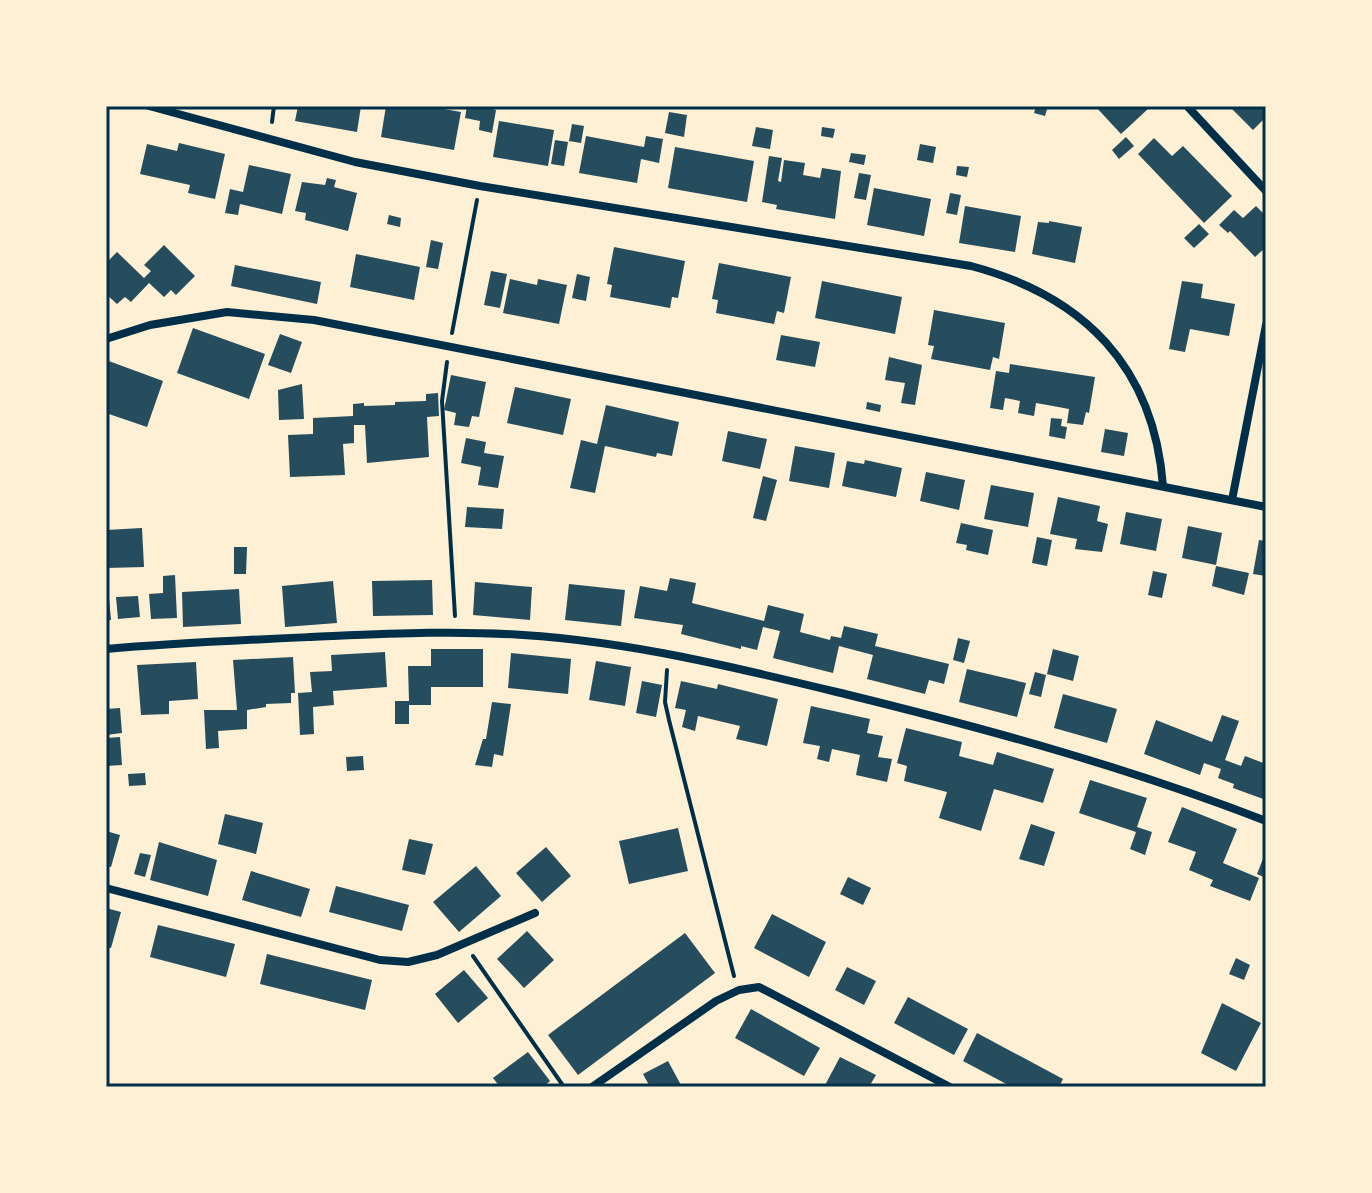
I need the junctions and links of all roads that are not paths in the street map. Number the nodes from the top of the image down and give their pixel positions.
1 (149, 106) edge
2 (1187, 106) edge
3 (1266, 191) edge
4 (1266, 325) edge
5 (106, 339) edge
6 (1163, 486) junction
7 (1232, 500) junction
8 (1266, 507) edge
9 (106, 649) edge
10 (1266, 821) edge
11 (106, 888) edge
12 (535, 913) dead end
13 (592, 1087) edge
14 (950, 1087) edge

1 - 6 street
2 - 3 street
4 - 7 street
5 - 6 street
6 - 7 street
7 - 8 street
9 - 10 street
11 - 12 street
13 - 14 street

